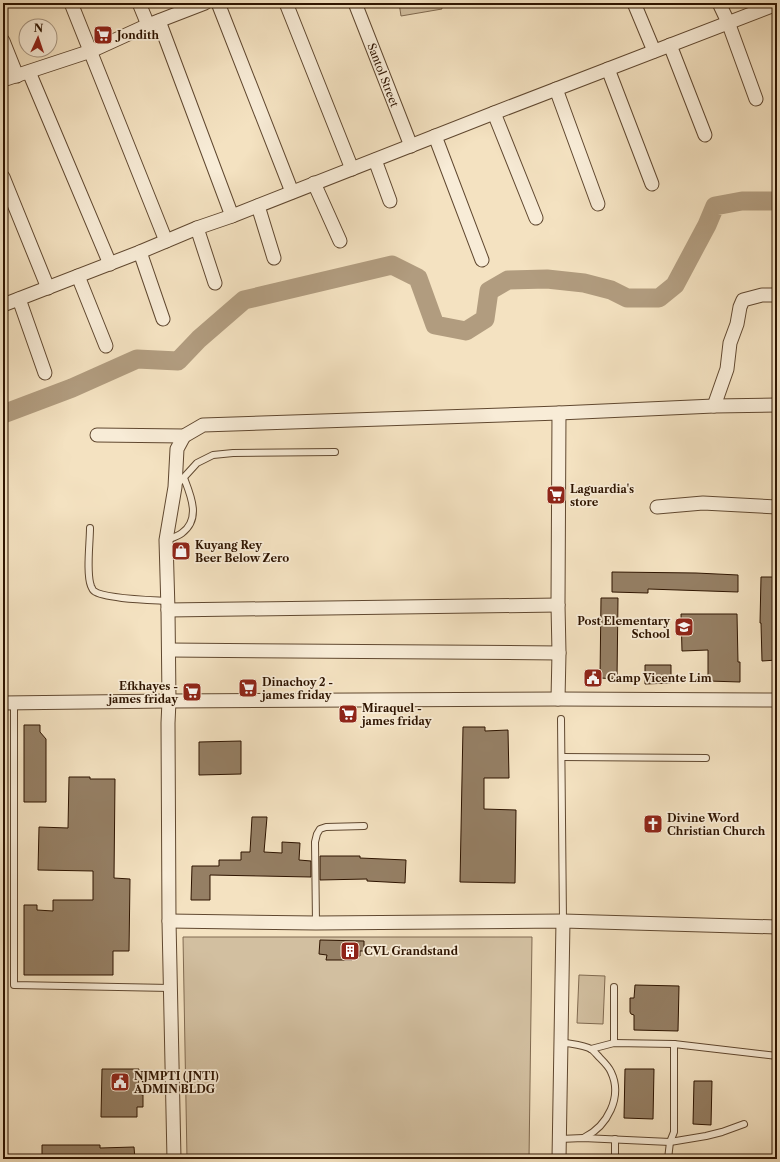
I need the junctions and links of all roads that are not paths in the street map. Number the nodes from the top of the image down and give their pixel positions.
1 (71, 3) edge
2 (139, 3) edge
3 (205, 3) edge
4 (218, 3) edge
5 (286, 3) edge
6 (355, 3) edge
7 (634, 3) edge
8 (719, 3) edge
9 (777, 4) edge
10 (728, 22) junction
11 (153, 23) junction
12 (3, 40) edge
13 (670, 45) junction
14 (91, 51) junction
15 (654, 51) junction
16 (608, 69) junction
17 (23, 74) junction
18 (3, 80) edge
19 (556, 89) junction
20 (756, 99) dead end
21 (494, 113) junction
22 (705, 135) dead end
23 (435, 136) junction
24 (411, 146) junction
25 (374, 160) junction
26 (352, 169) junction
27 (3, 177) edge
28 (314, 183) junction
29 (652, 184) dead end
30 (292, 192) junction
31 (390, 201) dead end
32 (598, 204) dead end
33 (258, 206) junction
34 (232, 216) junction
35 (536, 218) dead end
36 (197, 228) junction
37 (166, 241) junction
38 (340, 241) dead end
39 (140, 252) junction
40 (274, 258) dead end
41 (482, 260) dead end
42 (110, 264) junction
43 (78, 276) junction
44 (215, 283) dead end
45 (48, 288) junction
46 (777, 295) edge
47 (19, 299) junction
48 (3, 305) edge
49 (163, 319) dead end
50 (106, 346) dead end
51 (46, 373) dead end
52 (777, 405) edge
53 (714, 406) junction
54 (559, 413) junction
55 (97, 436) dead end
56 (184, 436) junction
57 (335, 452) dead end
58 (179, 482) junction
59 (657, 507) dead end
60 (777, 507) edge
61 (90, 528) dead end
62 (166, 540) junction
63 (558, 605) junction
64 (168, 606) junction
65 (169, 650) junction
66 (560, 653) junction
67 (558, 699) junction
68 (777, 700) edge
69 (169, 701) junction
70 (9, 703) edge
71 (561, 719) dead end
72 (562, 757) junction
73 (706, 758) dead end
74 (364, 826) dead end
75 (169, 921) junction
76 (563, 921) junction
77 (316, 923) junction
78 (777, 927) edge
79 (614, 987) dead end
80 (171, 988) junction
81 (560, 1042) junction
82 (614, 1043) junction
83 (674, 1044) junction
84 (591, 1049) junction
85 (777, 1056) edge
86 (744, 1124) dead end
87 (583, 1138) junction
88 (560, 1139) junction
89 (615, 1140) junction
90 (670, 1142) junction
91 (174, 1159) edge
92 (559, 1159) edge
93 (615, 1159) edge
94 (668, 1159) edge

1 - 14 street
2 - 11 street
3 - 11 street
4 - 30 street
5 - 26 street
6 - 24 street, Santol Street
7 - 15 street
8 - 10 street
9 - 10 street
10 - 13 street
10 - 20 street
11 - 14 street
11 - 34 street
12 - 17 street
13 - 15 street
13 - 22 street
14 - 17 street
14 - 37 street
15 - 16 street
16 - 19 street
16 - 29 street
17 - 18 street
17 - 42 street
19 - 21 street
19 - 32 street
21 - 23 street
21 - 35 street
23 - 24 street
23 - 41 street
24 - 25 street
25 - 26 street
25 - 31 street
26 - 28 street
27 - 45 street
28 - 30 street
28 - 38 street
30 - 33 street
33 - 34 street
33 - 40 street
34 - 36 street
36 - 37 street
36 - 44 street
37 - 39 street
39 - 42 street
39 - 49 street
42 - 43 street
43 - 45 street
43 - 50 street
45 - 47 street
46 - 53 street
47 - 48 street
47 - 51 street
52 - 53 street
53 - 54 street
54 - 56 street
54 - 63 street
55 - 56 street
56 - 58 street
57 - 58 lane
58 - 62 street
58 - 62 lane
59 - 60 street
61 - 64 lane
62 - 64 street
63 - 64 street
63 - 66 street
64 - 65 street
65 - 66 street
65 - 69 street
66 - 67 street
67 - 68 street
67 - 69 street
69 - 70 street
69 - 75 street
70 - 80 lane
71 - 72 lane
72 - 73 lane
72 - 76 lane
74 - 77 lane
75 - 77 street
75 - 80 street
76 - 77 street
76 - 78 street
76 - 81 street
79 - 82 lane
80 - 91 street
81 - 84 lane
81 - 88 street
82 - 83 lane
82 - 84 lane
83 - 85 lane
83 - 90 lane
84 - 87 lane
86 - 90 lane
87 - 88 lane
87 - 89 lane
88 - 92 street
89 - 90 lane
89 - 93 lane
90 - 94 lane

